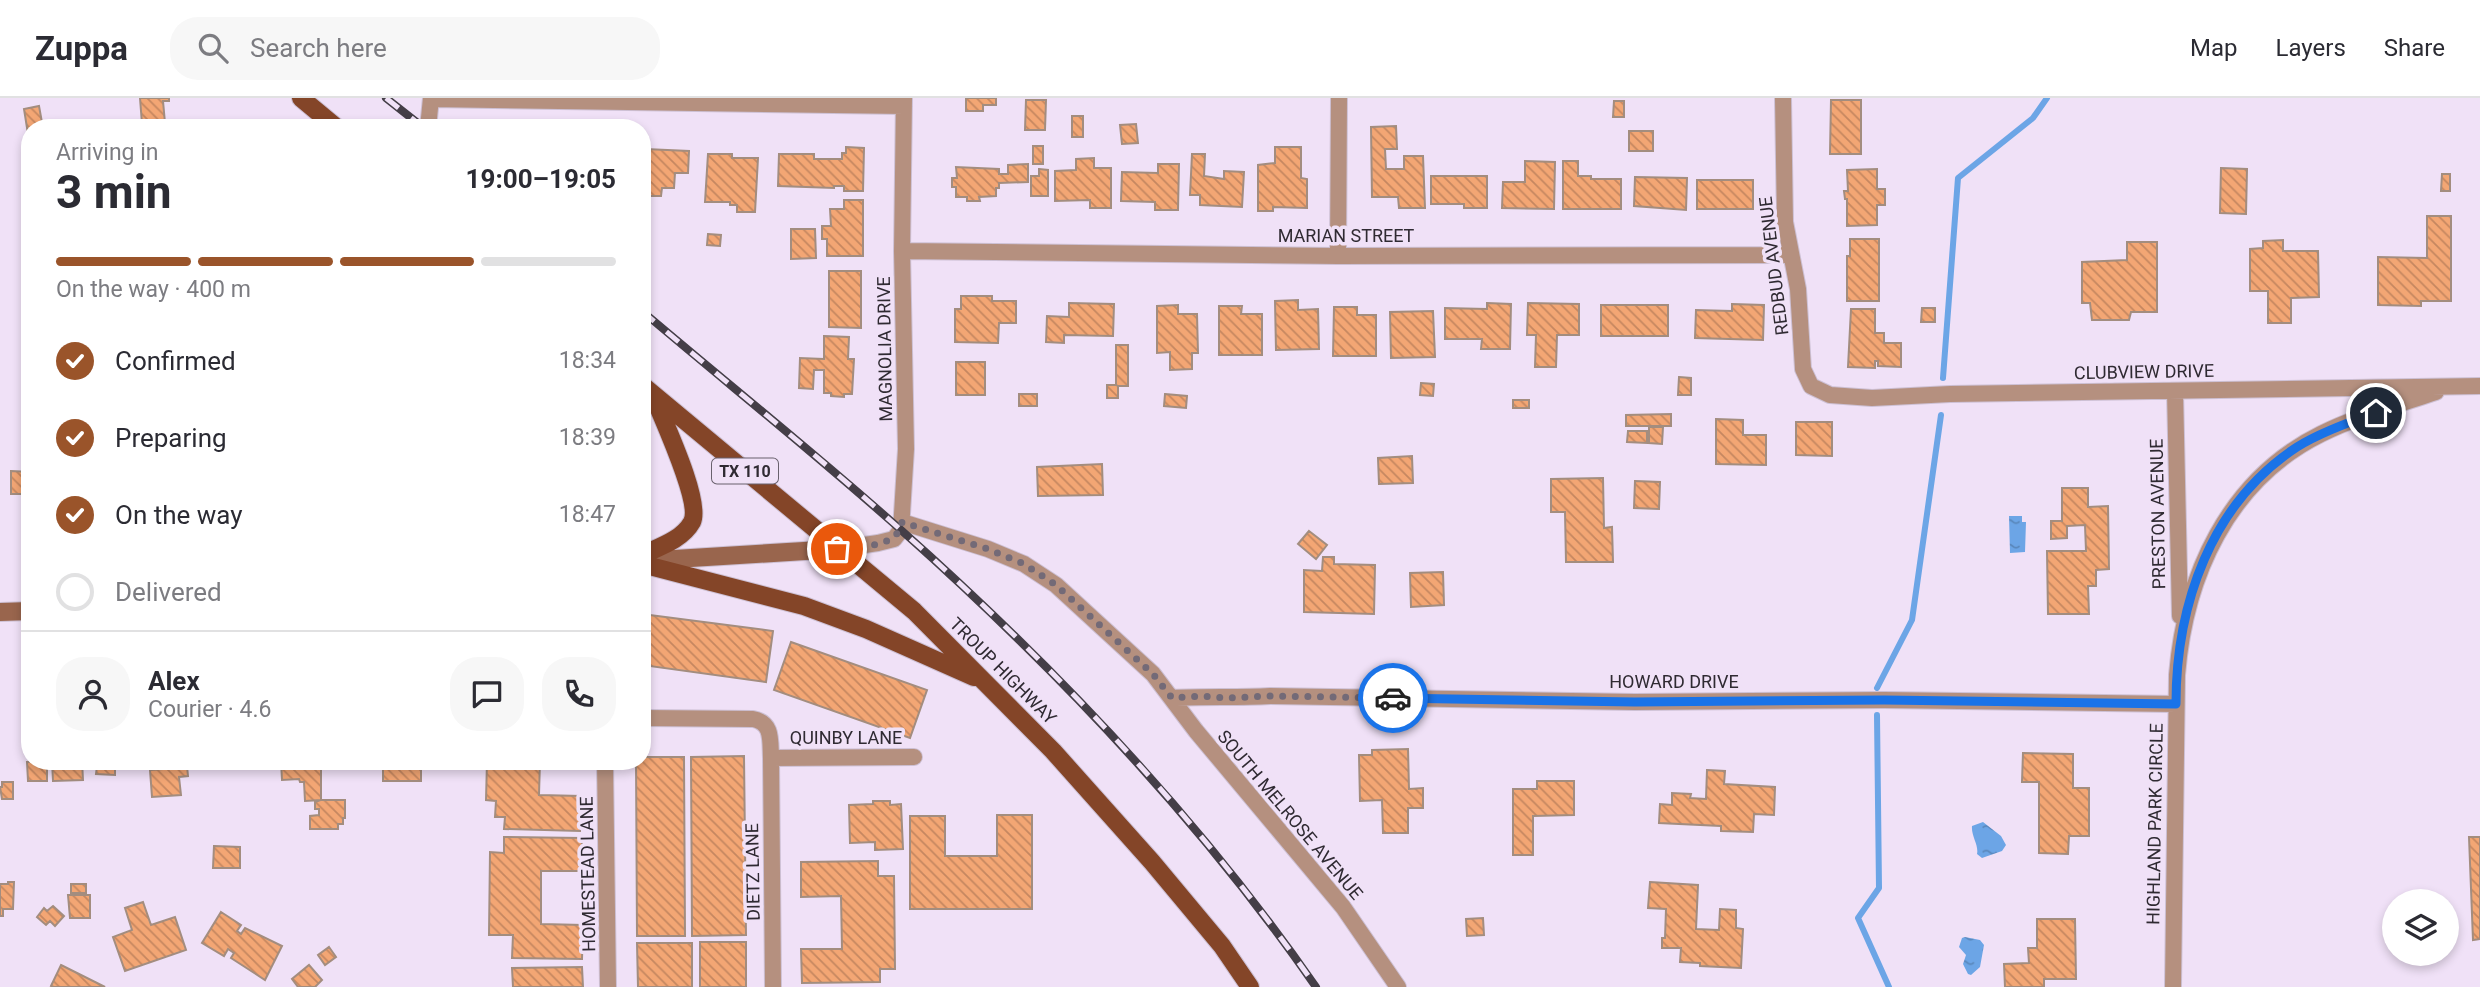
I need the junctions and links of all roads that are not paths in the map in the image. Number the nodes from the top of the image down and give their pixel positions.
1 (301, 98) edge
2 (431, 98) edge
3 (1339, 98) edge
4 (1783, 98) edge
5 (904, 102) edge
6 (326, 119) edge
7 (429, 119) edge
8 (902, 251) junction
9 (1790, 255) junction
10 (1338, 256) junction
11 (1811, 386) joint
12 (2480, 386) edge
13 (2452, 387) junction
14 (2175, 391) junction
15 (651, 392) edge
16 (651, 398) edge
17 (902, 522) junction
18 (837, 549) junction
19 (651, 554) edge
20 (651, 559) edge
21 (651, 563) edge
22 (21, 611) edge
23 (0, 612) edge
24 (2180, 637) junction
25 (984, 682) junction
26 (1172, 698) junction
27 (2176, 704) junction
28 (651, 718) edge
29 (914, 757) dead end
30 (771, 758) junction
31 (605, 770) edge
32 (608, 987) edge
33 (773, 987) edge
34 (1250, 987) edge
35 (1398, 987) edge
36 (2173, 987) edge

1 - 6 main road
2 - 5 street
2 - 7 street
3 - 10 street
4 - 9 street, REDBUD AVENUE
5 - 8 street, MAGNOLIA DRIVE
8 - 10 street, MARIAN STREET
8 - 17 street, MAGNOLIA DRIVE
9 - 10 street, MARIAN STREET
9 - 11 street, REDBUD AVENUE
11 - 14 street, CLUBVIEW DRIVE
12 - 13 street, CLUBVIEW DRIVE
13 - 14 street, CLUBVIEW DRIVE
13 - 24 street, HIGHLAND PARK CIRCLE
14 - 24 street, PRESTON AVENUE
15 - 18 main road, TX 110
16 - 19 main road
17 - 18 street
17 - 26 street, SOUTH MELROSE AVENUE
18 - 20 main road
18 - 25 main road, TROUP HIGHWAY / TX 110
21 - 25 main road
22 - 23 main road
24 - 27 street, HIGHLAND PARK CIRCLE
25 - 34 main road, TROUP HIGHWAY
26 - 27 street, HOWARD DRIVE
26 - 35 street, SOUTH MELROSE AVENUE
27 - 36 street, HIGHLAND PARK CIRCLE
28 - 30 street, QUINBY LANE
29 - 30 street, QUINBY LANE
30 - 33 street, DIETZ LANE
31 - 32 street, HOMESTEAD LANE

